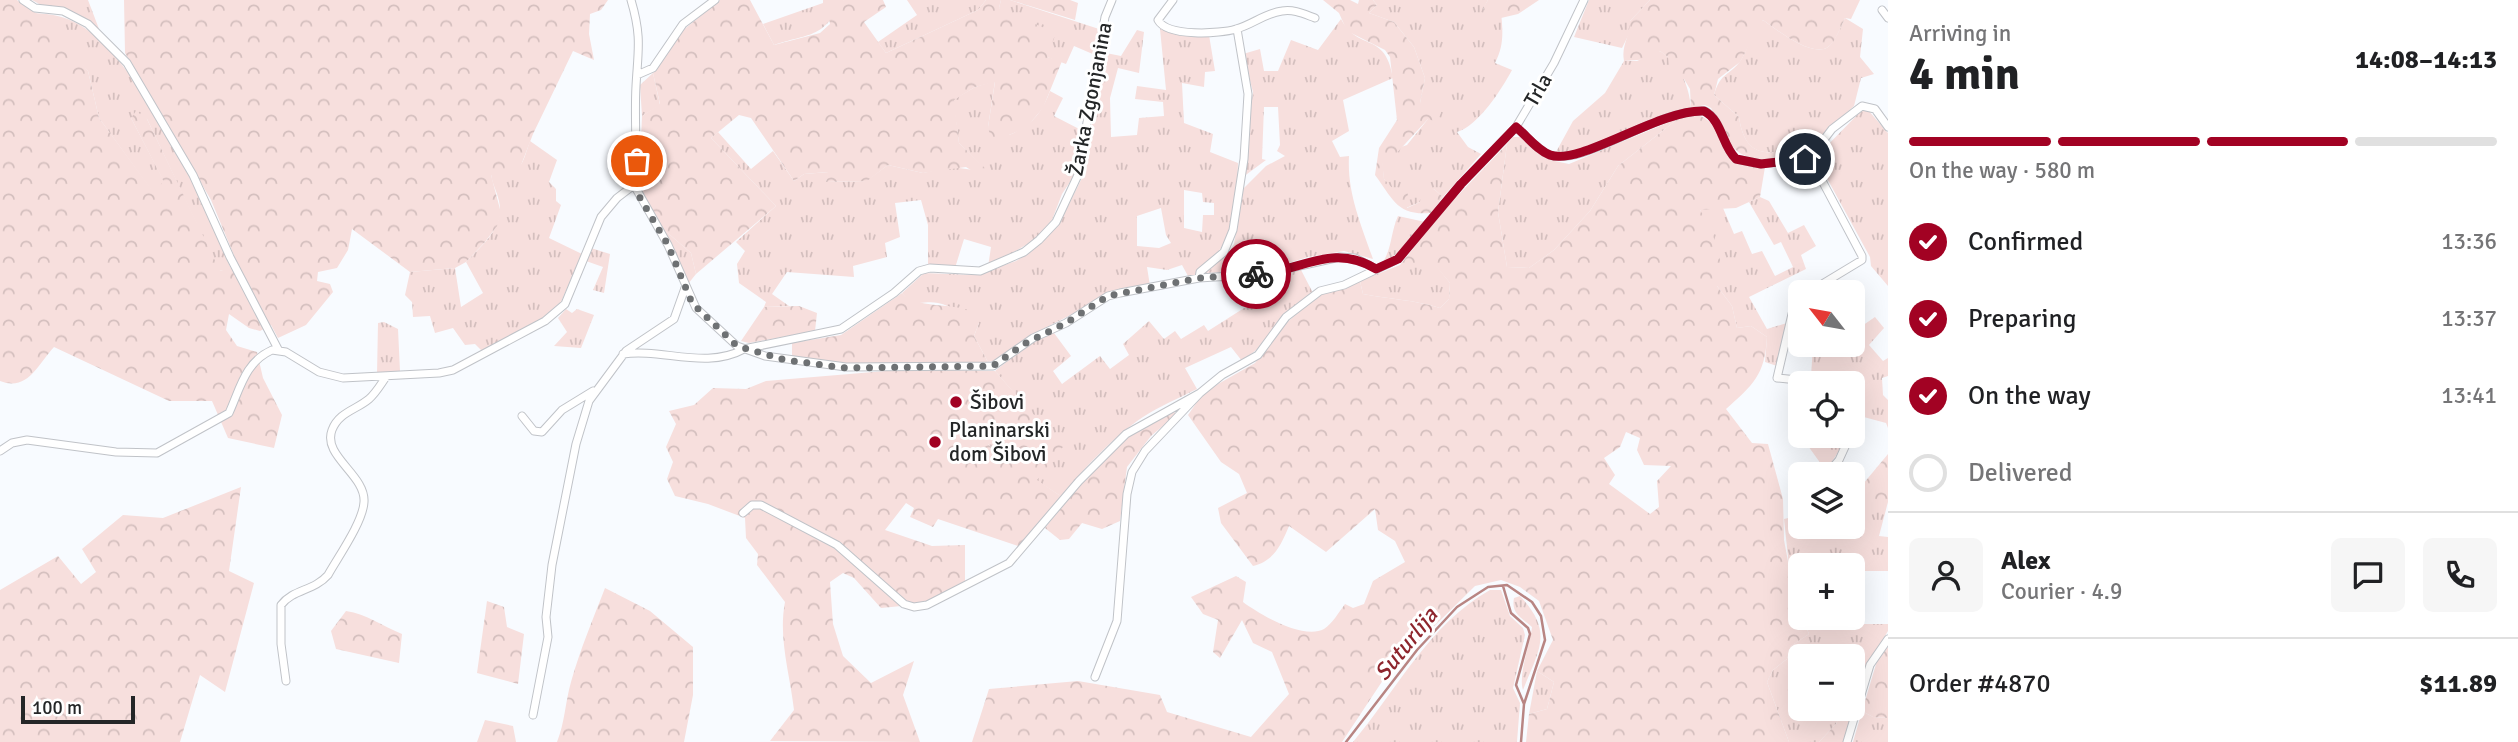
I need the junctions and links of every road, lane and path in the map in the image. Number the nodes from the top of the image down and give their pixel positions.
1 (23, 0) edge
2 (631, 0) edge
3 (715, 0) edge
4 (1112, 0) edge
5 (1173, 0) edge
6 (1584, 0) edge
7 (1882, 10) dead end
8 (1315, 18) dead end
9 (1888, 18) edge
10 (1237, 29) junction
11 (637, 75) junction
12 (1516, 127) junction
13 (1888, 127) edge
14 (1810, 158) junction
15 (634, 185) junction
16 (1376, 269) junction
17 (1199, 278) junction
18 (1829, 280) edge
19 (685, 287) junction
20 (1788, 331) edge
21 (278, 349) junction
22 (744, 349) junction
23 (623, 355) junction
24 (386, 377) junction
25 (1788, 379) edge
26 (594, 390) junction
27 (1200, 393) junction
28 (522, 416) dead end
29 (0, 451) edge
30 (743, 513) dead end
31 (1888, 639) edge
32 (1095, 677) dead end
33 (286, 681) dead end
34 (533, 715) dead end
35 (1847, 742) edge

1 - 21 street
2 - 11 street
3 - 11 street
4 - 22 street, Žarka Zgonjanina
5 - 10 street
6 - 12 street, Trla
7 - 9 street
8 - 10 street
10 - 17 street
11 - 15 street
12 - 14 street
12 - 16 street, Trla
13 - 14 street
14 - 18 street
15 - 19 street
15 - 24 street
16 - 17 street
16 - 27 street, Trla
17 - 22 street
19 - 22 street
19 - 23 street
20 - 25 street
21 - 24 street
21 - 29 street
22 - 23 street, Žarka Zgonjanina
23 - 26 street
24 - 33 street
26 - 28 street
26 - 34 street
27 - 30 street
27 - 32 street
31 - 35 street

